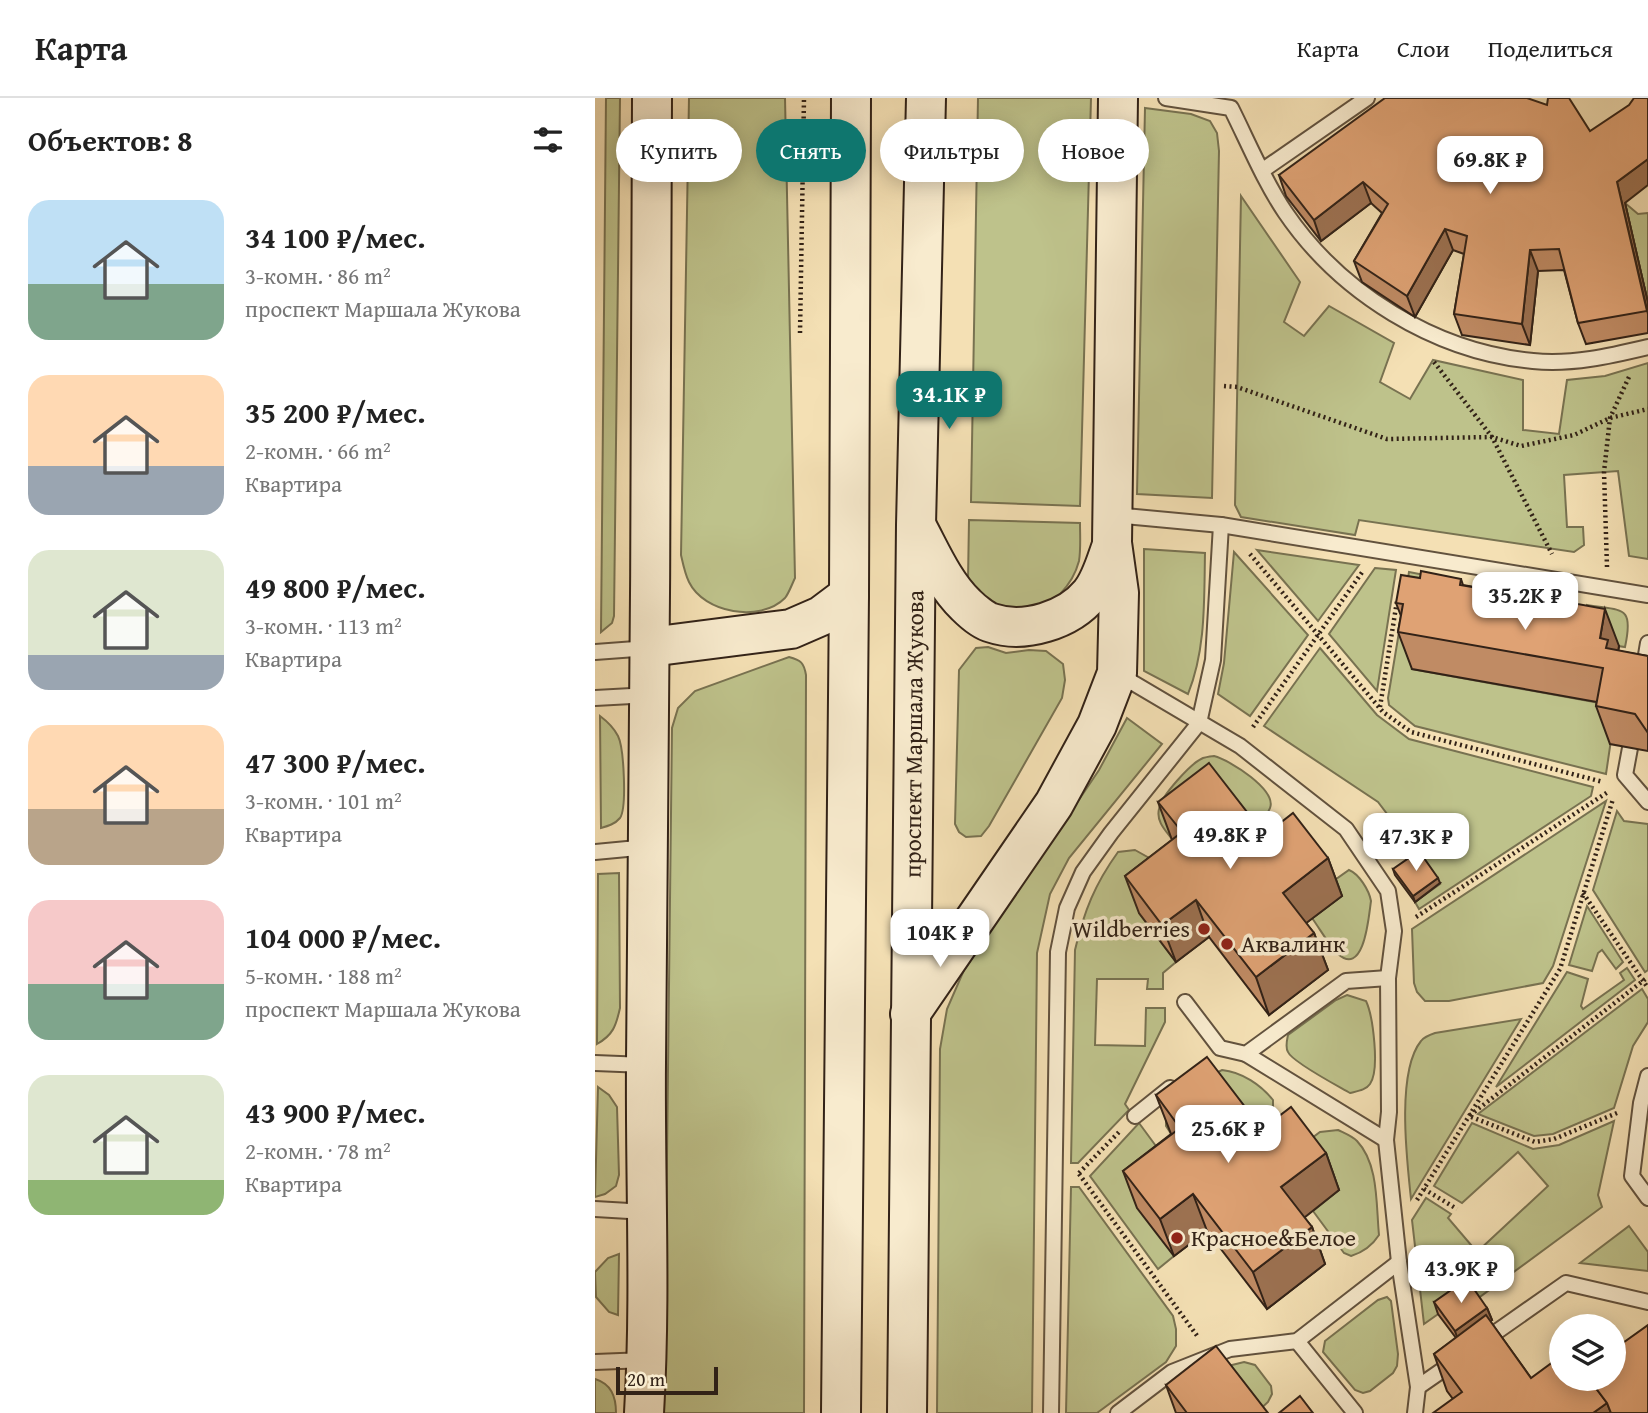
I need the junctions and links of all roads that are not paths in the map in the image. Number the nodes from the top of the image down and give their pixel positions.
1 (652, 98) edge
2 (851, 98) edge
3 (926, 98) edge
4 (1118, 98) edge
5 (1166, 98) edge
6 (1367, 98) edge
7 (1263, 170) junction
8 (1648, 347) edge
9 (916, 525) junction
10 (1221, 525) junction
11 (1112, 529) junction
12 (849, 595) junction
13 (1648, 595) edge
14 (650, 648) junction
15 (1648, 649) edge
16 (595, 652) edge
17 (1117, 673) junction
18 (1640, 690) edge
19 (651, 695) junction
20 (595, 698) edge
21 (1199, 723) junction
22 (1630, 748) edge
23 (1648, 802) edge
24 (650, 847) junction
25 (595, 852) edge
26 (1388, 978) junction
27 (1185, 1002) dead end
28 (910, 1014) junction
29 (1246, 1054) junction
30 (595, 1063) edge
31 (646, 1066) junction
32 (1648, 1076) edge
33 (1177, 1082) edge
34 (1135, 1116) road end
35 (1386, 1140) junction
36 (1648, 1198) edge
37 (595, 1209) edge
38 (647, 1212) junction
39 (1399, 1262) junction
40 (1648, 1302) edge
41 (1297, 1342) junction
42 (647, 1360) junction
43 (595, 1362) edge
44 (1418, 1387) junction
45 (644, 1413) edge
46 (841, 1413) edge
47 (907, 1413) edge
48 (1051, 1413) edge
49 (1118, 1413) edge
50 (1355, 1413) edge
51 (1415, 1413) edge

1 - 14 street
2 - 12 street
3 - 9 street, проспект Маршала Жукова
4 - 11 street
5 - 7 lane
6 - 7 lane
7 - 8 lane
9 - 11 street
9 - 28 street, проспект Маршала Жукова
10 - 11 lane
10 - 13 lane
10 - 21 lane
11 - 17 street
12 - 14 street
12 - 46 street
14 - 16 lane
14 - 19 street
15 - 18 lane
17 - 21 lane
17 - 28 street
19 - 20 lane
19 - 24 street
21 - 26 lane
21 - 48 lane
22 - 23 lane
24 - 25 lane
24 - 31 street
26 - 29 lane
26 - 35 lane
27 - 29 lane
28 - 47 street, проспект Маршала Жукова
29 - 35 lane
30 - 31 lane
31 - 38 street
32 - 36 lane
33 - 34 lane
35 - 39 lane
37 - 38 lane
38 - 42 street
39 - 41 lane
39 - 44 lane
40 - 44 lane
41 - 49 lane
41 - 50 lane
42 - 43 lane
42 - 45 street
44 - 51 lane

